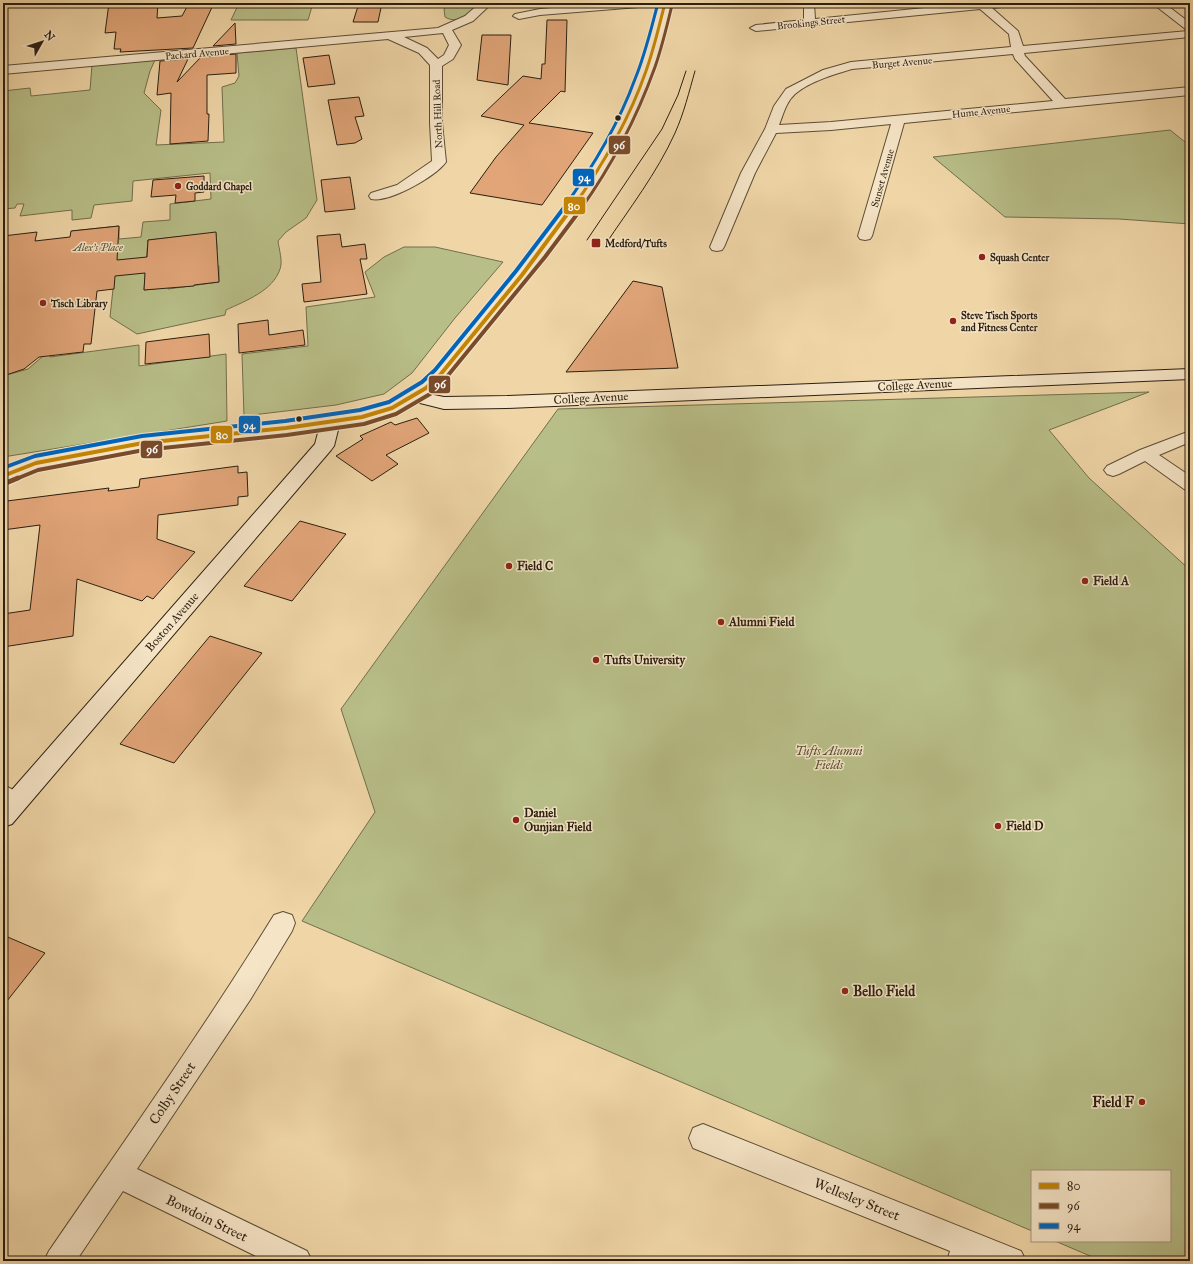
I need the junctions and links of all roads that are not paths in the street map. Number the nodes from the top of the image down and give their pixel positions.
1 (485, 3) edge
2 (651, 3) edge
3 (665, 3) edge
4 (809, 3) edge
5 (1010, 3) edge
6 (1157, 3) edge
7 (980, 4) edge
8 (520, 16) dead end
9 (810, 22) junction
10 (756, 28) dead end
11 (1190, 28) edge
12 (446, 29) junction
13 (1190, 34) edge
14 (391, 36) junction
15 (1017, 50) junction
16 (436, 65) junction
17 (3, 70) edge
18 (1188, 93) edge
19 (1062, 103) junction
20 (898, 120) junction
21 (771, 129) junction
22 (376, 196) dead end
23 (865, 236) dead end
24 (717, 247) dead end
25 (1190, 374) edge
26 (414, 396) junction
27 (331, 421) junction
28 (1190, 436) edge
29 (1146, 454) junction
30 (1113, 470) dead end
31 (3, 476) edge
32 (1190, 485) edge
33 (7, 804) edge
34 (284, 923) dead end
35 (703, 1138) dead end
36 (117, 1174) junction
37 (964, 1252) edge
38 (59, 1261) edge
39 (297, 1261) edge
40 (1011, 1261) edge

1 - 12 street, Packard Avenue
2 - 8 street
3 - 26 main road
4 - 9 street
5 - 7 street, Brookings Street
6 - 11 street
7 - 9 street, Brookings Street
7 - 15 street
9 - 10 street, Brookings Street
12 - 14 street, Packard Avenue
12 - 16 street, North Hill Road
13 - 15 street, Burget Avenue
14 - 16 street, North Hill Road
14 - 17 street, Packard Avenue
15 - 19 street
15 - 21 street, Burget Avenue
16 - 22 street, North Hill Road
18 - 19 street, Hume Avenue
19 - 20 street, Hume Avenue
20 - 21 street, Hume Avenue
20 - 23 street, Sunset Avenue
21 - 24 street, Burget Avenue
25 - 26 main road, College Avenue
26 - 27 main road
27 - 31 main road
27 - 33 main road, Boston Avenue
28 - 29 street
29 - 30 street
29 - 32 street
34 - 36 street, Colby Street
35 - 37 street, Wellesley Street
36 - 38 street, Colby Street
36 - 39 street, Bowdoin Street
37 - 40 street, Wellesley Street

